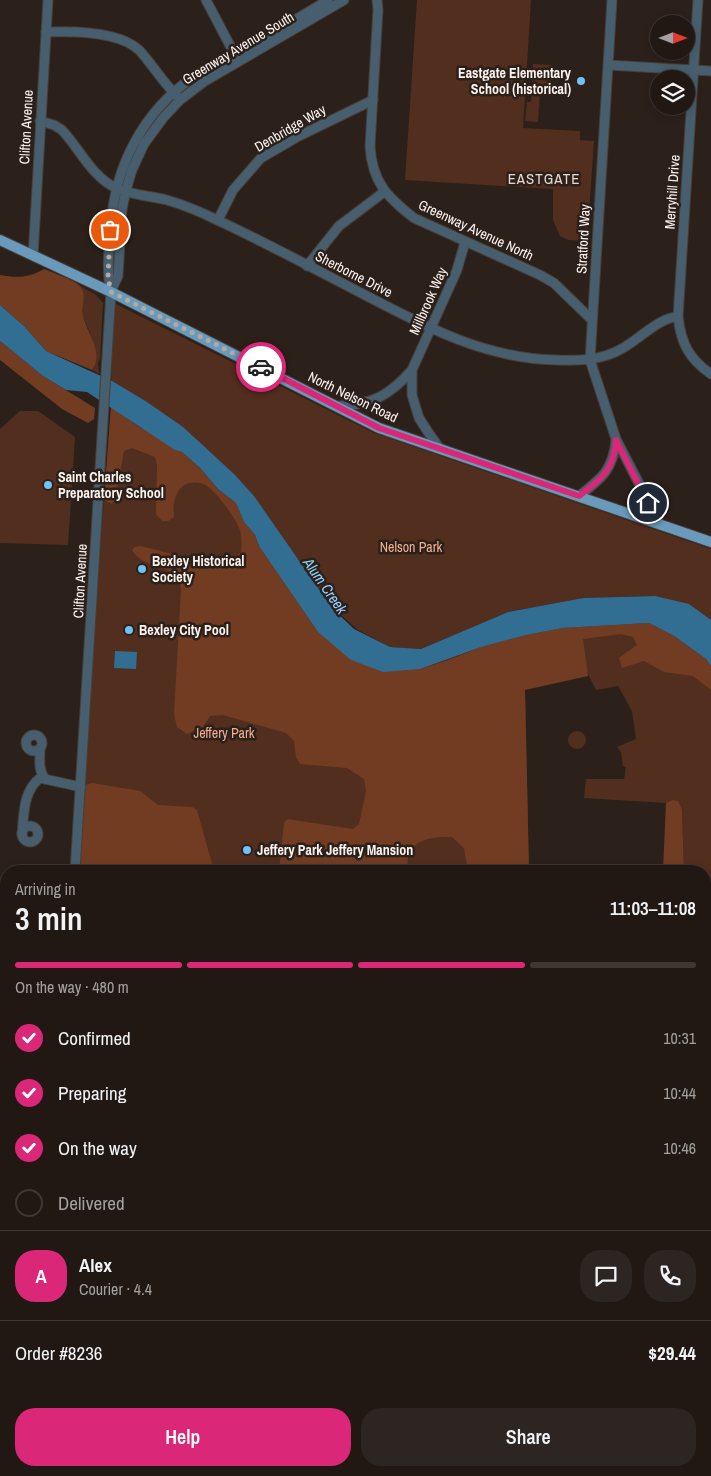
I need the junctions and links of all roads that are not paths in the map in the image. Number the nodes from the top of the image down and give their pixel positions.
1 (48, 0) edge
2 (206, 0) edge
3 (328, 0) edge
4 (344, 0) edge
5 (377, 0) edge
6 (612, 0) edge
7 (698, 0) edge
8 (317, 7) edge
9 (46, 32) junction
10 (236, 58) junction
11 (608, 65) junction
12 (694, 70) joint
13 (695, 70) edge
14 (711, 71) edge
15 (173, 92) junction
16 (180, 100) junction
17 (373, 100) junction
18 (691, 115) edge
19 (40, 121) junction
20 (116, 188) junction
21 (126, 190) junction
22 (384, 192) junction
23 (218, 220) junction
24 (0, 240) edge
25 (465, 242) junction
26 (33, 256) junction
27 (308, 266) junction
28 (111, 292) junction
29 (678, 317) junction
30 (592, 320) junction
31 (430, 329) junction
32 (590, 360) junction
33 (412, 370) junction
34 (711, 374) edge
35 (339, 406) junction
36 (616, 440) junction
37 (440, 449) junction
38 (579, 496) junction
39 (660, 524) junction
40 (711, 542) edge
41 (40, 748) dead end
42 (45, 779) junction
43 (81, 787) junction
44 (22, 834) dead end
45 (75, 865) edge

1 - 9 street, Clifton Avenue
2 - 10 street
3 - 8 street, Greenway Avenue South
4 - 8 street, Greenway Avenue South
5 - 17 street, Greenway Avenue North
6 - 11 street, Stratford Way
7 - 12 street, Merryhill Drive
8 - 10 street, Greenway Avenue South
9 - 15 street
9 - 19 street, Clifton Avenue
10 - 15 street, Greenway Avenue South
10 - 16 street, Greenway Avenue South
11 - 12 street
11 - 30 street, Stratford Way
13 - 14 street
15 - 16 street
15 - 20 street, Greenway Avenue South
16 - 21 street, Greenway Avenue South
17 - 22 street, Greenway Avenue North
17 - 23 street, Denbridge Way
18 - 29 street, Merryhill Drive
19 - 20 street, Sherborne Drive
19 - 26 street, Clifton Avenue
20 - 21 street, Sherborne Drive
20 - 28 street, Greenway Avenue South
21 - 23 street, Sherborne Drive
21 - 28 street, Greenway Avenue South
22 - 25 street, Greenway Avenue North
22 - 27 street
23 - 27 street, Sherborne Drive
24 - 26 main road, North Nelson Road
25 - 30 street, Greenway Avenue North
25 - 31 street, Millbrook Way
26 - 28 main road, North Nelson Road
27 - 31 street, Sherborne Drive
28 - 35 main road, North Nelson Road
28 - 43 street, Clifton Avenue
29 - 32 street, Sherborne Drive
29 - 34 street, Merryhill Drive
30 - 32 street, Stratford Way
31 - 32 street, Sherborne Drive
31 - 33 street, Millbrook Way
32 - 36 street
33 - 35 street, Millbrook Way
33 - 37 street, Millbrook Way
35 - 37 main road, North Nelson Road
36 - 38 street
36 - 39 street
37 - 38 main road, North Nelson Road
38 - 39 main road, North Nelson Road
39 - 40 main road, North Nelson Road
41 - 42 street
42 - 43 street
42 - 44 street
43 - 45 street, Clifton Avenue

